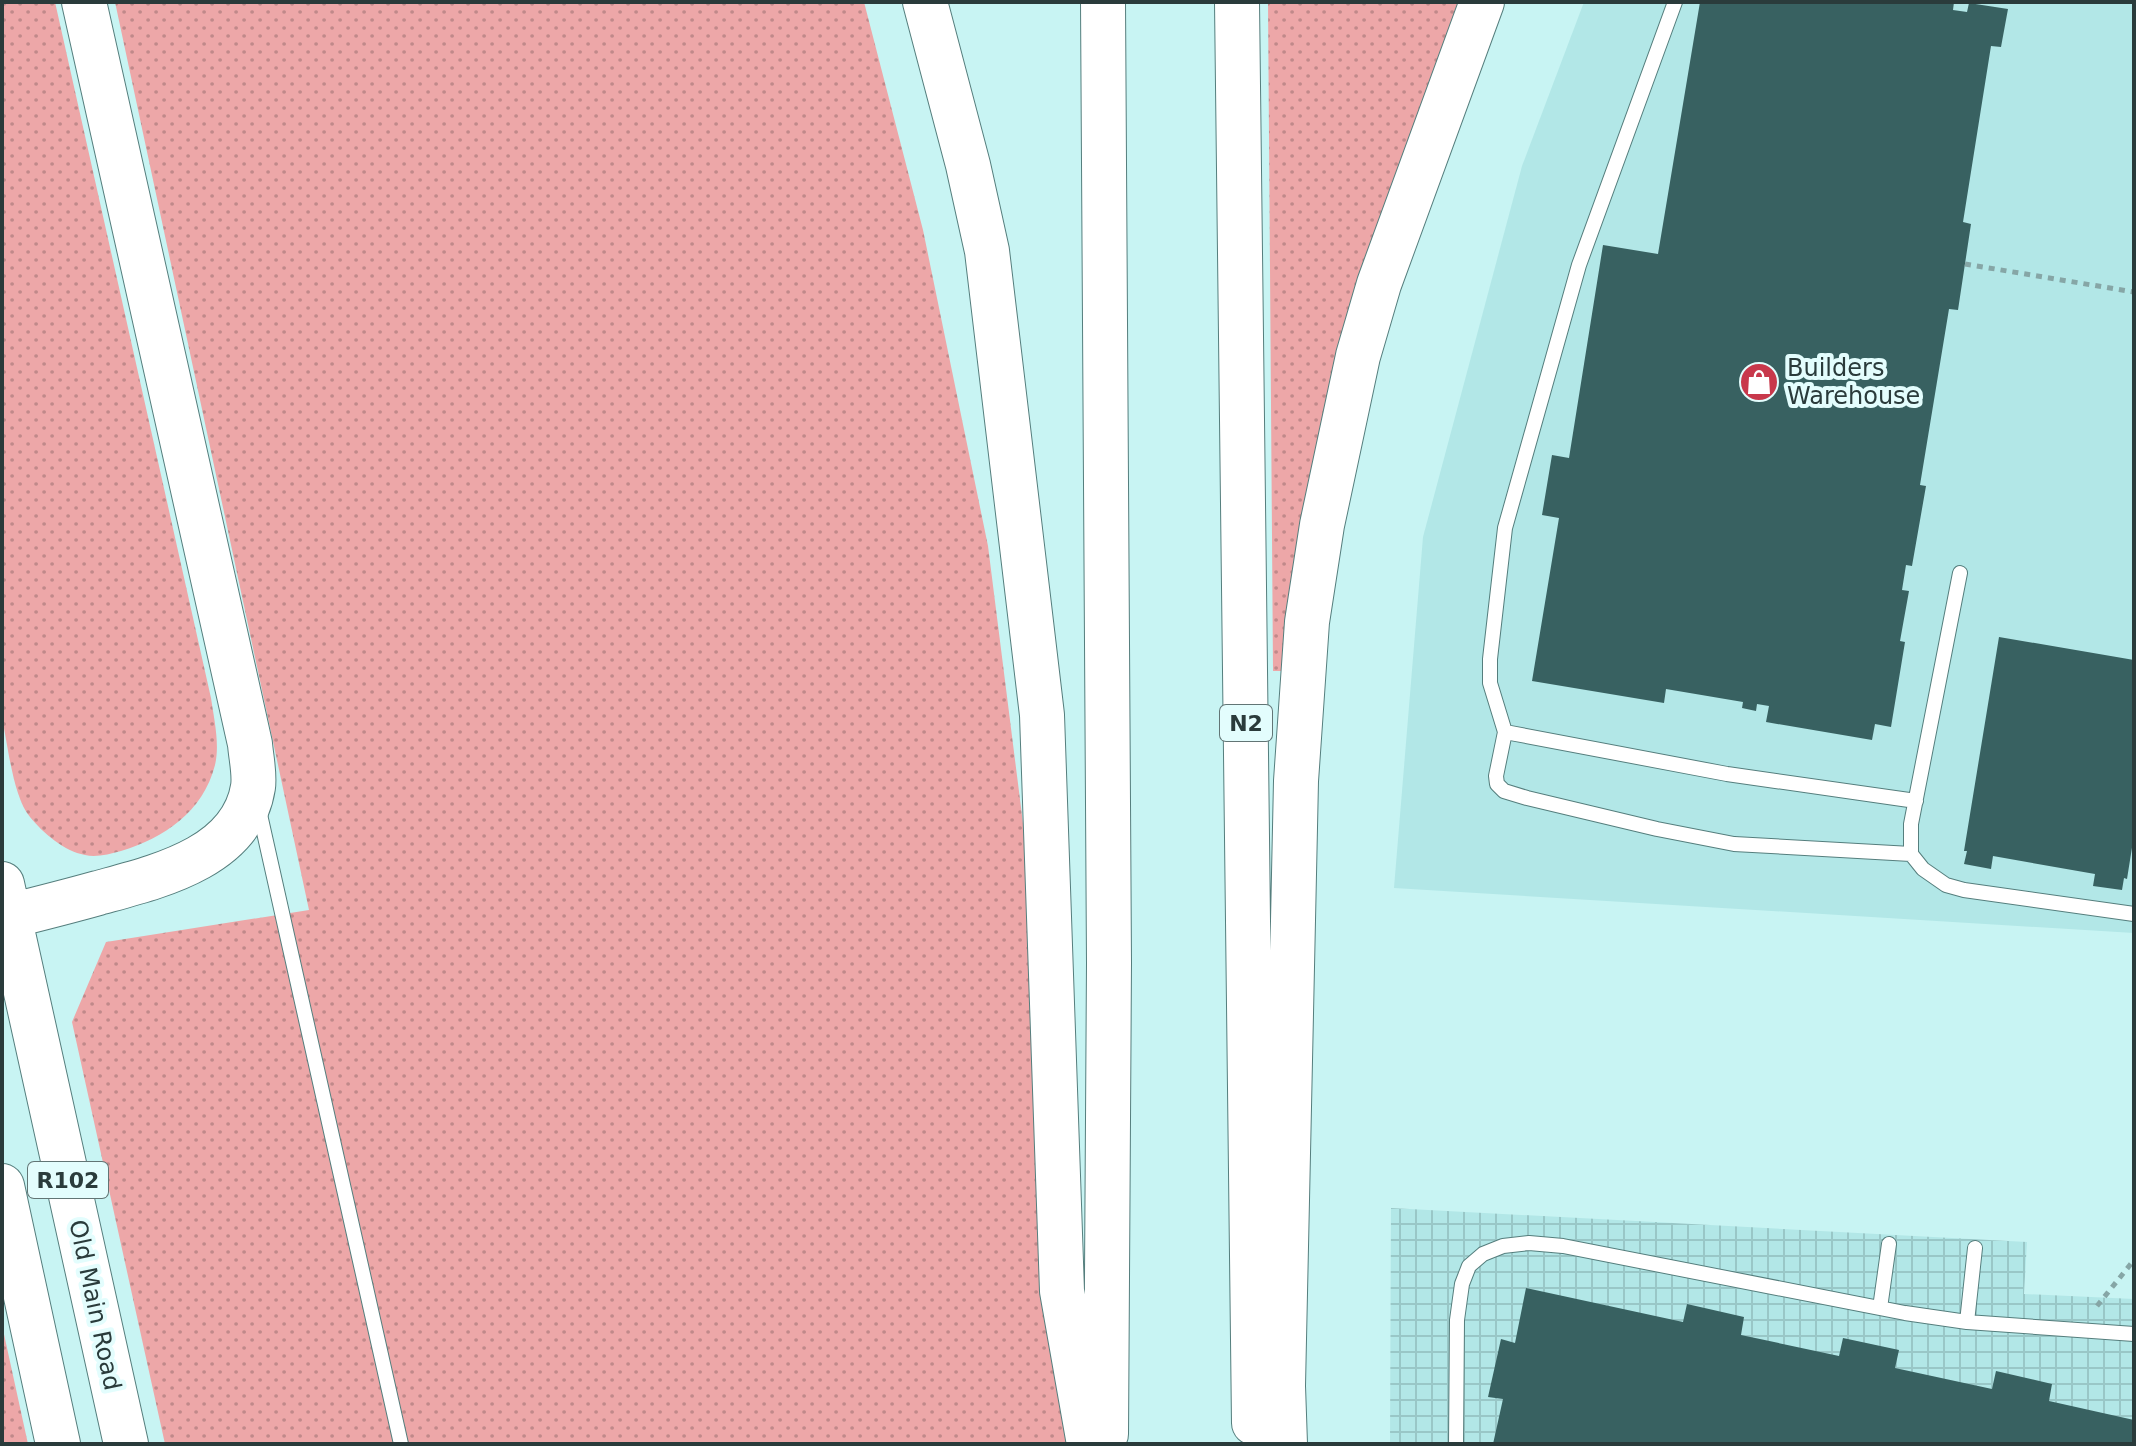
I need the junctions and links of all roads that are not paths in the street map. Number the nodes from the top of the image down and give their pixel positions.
1 (84, 2) edge
2 (925, 2) edge
3 (1103, 2) edge
4 (1237, 2) edge
5 (1482, 2) edge
6 (1675, 2) edge
7 (1960, 573) dead end
8 (1505, 732) junction
9 (254, 786) junction
10 (1916, 801) junction
11 (1911, 854) junction
12 (4, 906) edge
13 (2134, 914) edge
14 (2, 1186) edge
15 (1889, 1244) dead end
16 (1975, 1248) dead end
17 (1880, 1308) junction
18 (1967, 1322) junction
19 (2134, 1334) edge
20 (58, 1444) edge
21 (126, 1444) edge
22 (401, 1444) edge
23 (1089, 1444) edge
24 (1106, 1444) edge
25 (1254, 1444) edge
26 (1285, 1444) edge
27 (1456, 1444) edge

1 - 9 main road
2 - 23 main road
3 - 24 main road
4 - 25 main road, N2
5 - 26 main road
6 - 8 lane
7 - 10 lane
8 - 10 lane
8 - 11 lane
9 - 12 main road
9 - 22 lane
10 - 11 lane
11 - 13 lane
12 - 21 main road, Old Main Road / R102
14 - 20 main road, R102
15 - 17 lane
16 - 18 lane
17 - 18 lane
17 - 27 lane
18 - 19 lane

